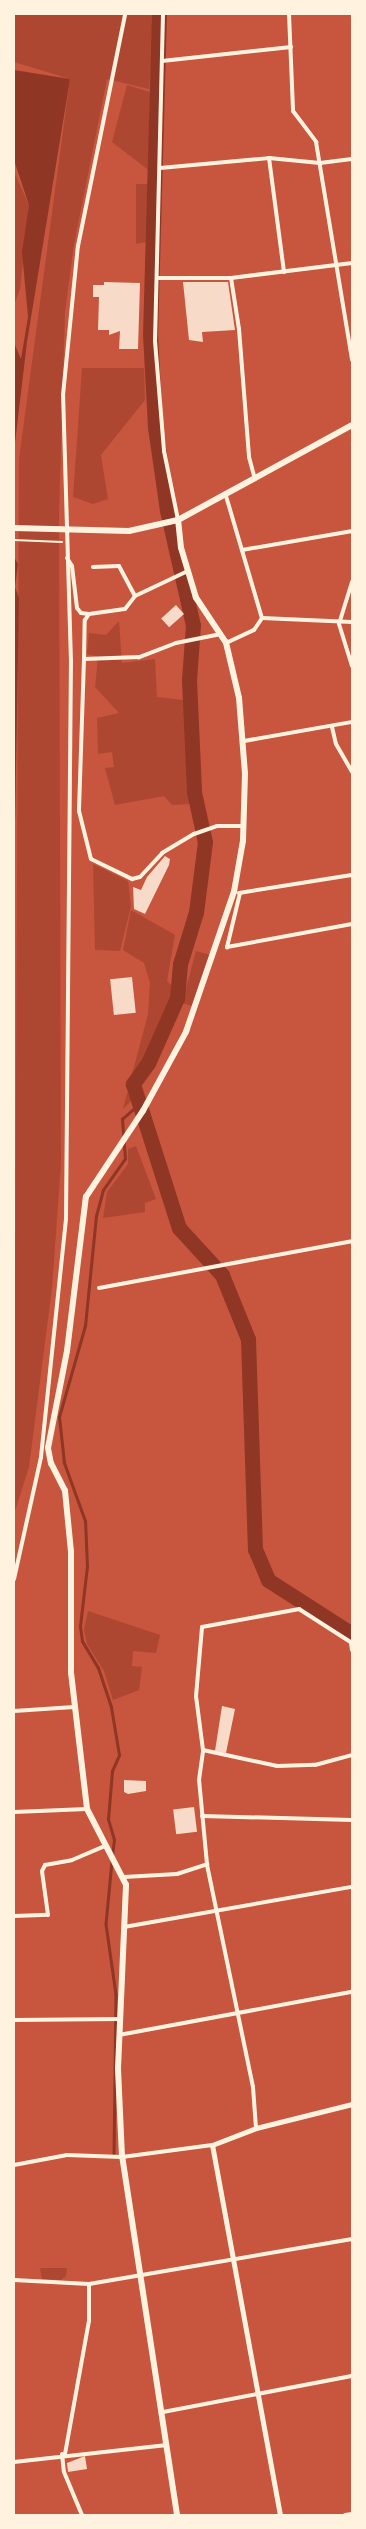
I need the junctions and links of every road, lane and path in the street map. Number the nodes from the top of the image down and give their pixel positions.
1 (125, 14) edge
2 (163, 14) edge
3 (289, 14) edge
4 (291, 47) junction
5 (162, 61) junction
6 (269, 158) junction
7 (352, 160) edge
8 (320, 163) junction
9 (160, 168) junction
10 (352, 263) edge
11 (334, 265) junction
12 (284, 272) junction
13 (159, 278) junction
14 (231, 278) junction
15 (346, 332) junction
16 (352, 332) edge
17 (352, 360) edge
18 (352, 425) edge
19 (255, 479) junction
20 (226, 496) junction
21 (176, 521) junction
22 (14, 528) edge
23 (66, 530) junction
24 (352, 531) edge
25 (14, 540) edge
26 (66, 542) junction
27 (242, 550) junction
28 (66, 558) junction
29 (93, 567) dead end
30 (186, 572) junction
31 (352, 582) edge
32 (135, 596) junction
33 (89, 614) junction
34 (262, 618) junction
35 (352, 622) edge
36 (338, 624) junction
37 (221, 633) junction
38 (226, 643) junction
39 (84, 659) junction
40 (352, 666) edge
41 (352, 722) edge
42 (332, 727) junction
43 (244, 742) junction
44 (352, 772) edge
45 (244, 826) junction
46 (352, 875) edge
47 (237, 893) junction
48 (352, 924) edge
49 (352, 1241) edge
50 (98, 1288) dead end
51 (14, 1579) edge
52 (351, 1643) edge
53 (352, 1650) edge
54 (74, 1707) junction
55 (14, 1711) edge
56 (203, 1750) junction
57 (352, 1755) edge
58 (87, 1809) junction
59 (14, 1812) edge
60 (202, 1816) junction
61 (352, 1820) edge
62 (105, 1846) junction
63 (207, 1864) junction
64 (124, 1877) junction
65 (352, 1887) edge
66 (216, 1911) junction
67 (14, 1916) edge
68 (124, 1927) junction
69 (352, 1992) edge
70 (235, 2014) junction
71 (120, 2018) junction
72 (14, 2020) edge
73 (119, 2035) junction
74 (352, 2104) edge
75 (256, 2128) junction
76 (212, 2145) junction
77 (122, 2156) junction
78 (14, 2165) edge
79 (352, 2239) edge
80 (233, 2260) junction
81 (140, 2277) junction
82 (14, 2280) edge
83 (89, 2284) junction
84 (352, 2376) edge
85 (258, 2394) junction
86 (163, 2412) junction
87 (167, 2445) junction
88 (63, 2454) junction
89 (14, 2462) edge
90 (352, 2514) edge
91 (82, 2515) edge
92 (177, 2515) edge
93 (280, 2515) edge
94 (345, 2515) edge

1 - 23 street
2 - 5 street
3 - 4 street
4 - 5 street
4 - 8 street
5 - 9 street
6 - 8 street
6 - 9 street
6 - 12 street
7 - 8 street
8 - 11 street
9 - 13 street
10 - 11 street
11 - 12 street
11 - 15 street
12 - 14 street
13 - 14 street
13 - 21 street
14 - 19 street
15 - 16 street
15 - 17 street
18 - 19 main road
19 - 20 main road
20 - 21 main road
20 - 27 street
21 - 23 main road
21 - 30 main road
22 - 23 main road
23 - 26 street
24 - 27 street
25 - 26 path
26 - 28 street
27 - 34 street
28 - 33 street
28 - 51 street
29 - 32 street
30 - 32 street
30 - 37 main road
31 - 36 street
32 - 33 street
33 - 39 street
34 - 36 street
34 - 38 street
35 - 36 street
36 - 40 street
37 - 38 main road
37 - 39 street
38 - 43 main road
39 - 45 street
41 - 42 street
42 - 43 street
42 - 44 street
43 - 45 main road
45 - 47 main road
46 - 47 street
47 - 48 street
47 - 54 main road
49 - 50 street
52 - 53 street
52 - 56 street
54 - 55 street
54 - 58 main road
56 - 57 street
56 - 60 street
58 - 59 street
58 - 62 main road
60 - 61 street
60 - 63 street
62 - 64 main road
62 - 67 street
63 - 64 street
63 - 66 street
64 - 68 main road
65 - 66 street
66 - 68 street
66 - 70 street
68 - 71 main road
69 - 70 street
70 - 73 street
70 - 75 street
71 - 72 street
71 - 73 main road
73 - 77 main road
74 - 75 street
75 - 76 street
76 - 77 street
76 - 80 street
77 - 78 street
77 - 81 main road
79 - 80 street
80 - 81 street
80 - 85 street
81 - 83 street
81 - 86 main road
82 - 83 street
83 - 88 street
84 - 85 street
85 - 86 street
85 - 93 street
86 - 87 main road
87 - 88 street
87 - 92 main road
88 - 89 street
88 - 91 street
90 - 94 street

